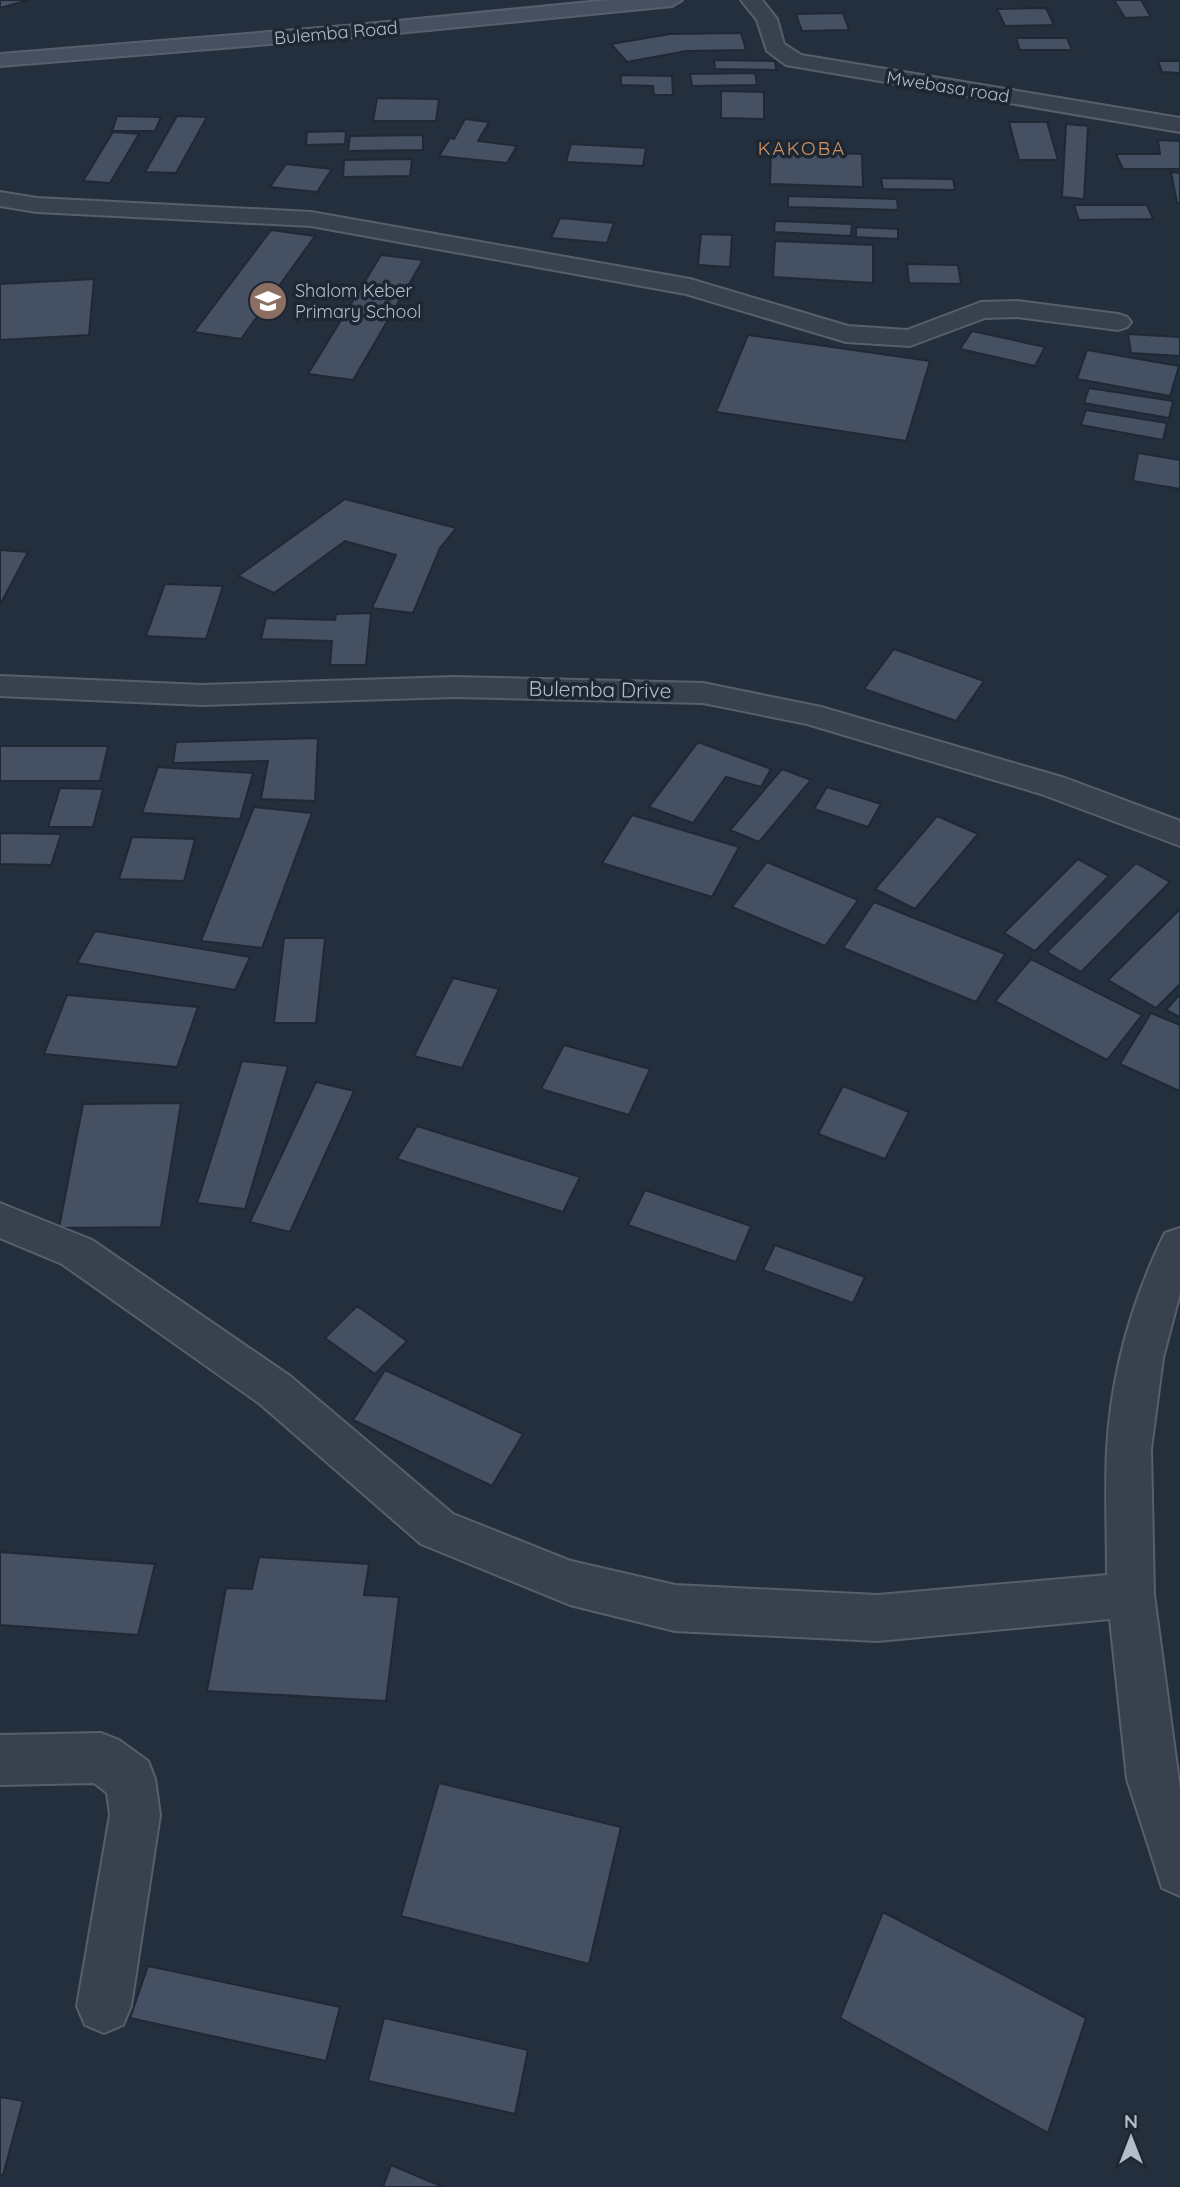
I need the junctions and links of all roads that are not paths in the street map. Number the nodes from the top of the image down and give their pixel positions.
1 (672, 0) edge
2 (751, 0) edge
3 (0, 60) edge
4 (1180, 125) edge
5 (0, 199) edge
6 (1118, 321) dead end
7 (0, 686) edge
8 (1180, 834) edge
9 (0, 1220) edge
10 (1180, 1245) edge
11 (1131, 1595) junction
12 (0, 1760) edge
13 (1180, 1871) edge
14 (104, 2006) dead end

1 - 3 main road, Bulemba Road
2 - 4 street, Mwebasa road
5 - 6 street
7 - 8 street, Bulemba Drive
9 - 11 street
10 - 11 street
11 - 13 street
12 - 14 street

